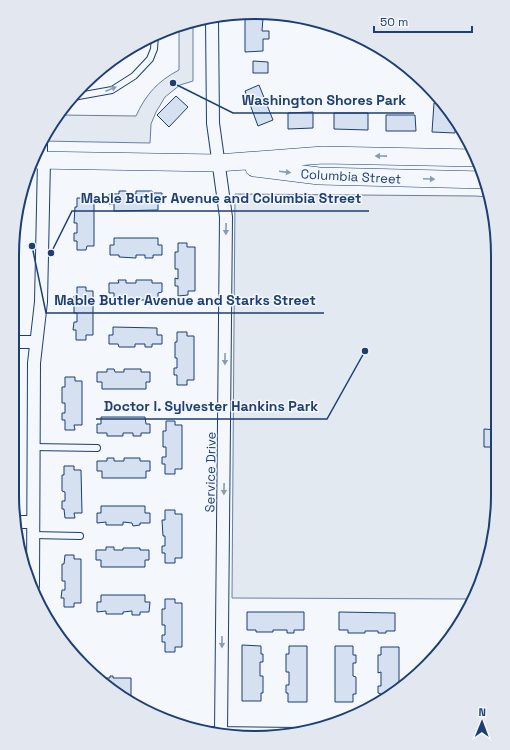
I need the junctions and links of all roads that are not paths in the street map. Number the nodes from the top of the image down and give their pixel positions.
1 (212, 23) edge
2 (155, 41) edge
3 (81, 96) edge
4 (470, 158) edge
5 (39, 160) edge
6 (218, 163) junction
7 (478, 180) edge
8 (19, 342) edge
9 (36, 342) junction
10 (34, 447) junction
11 (97, 448) dead end
12 (21, 522) edge
13 (33, 522) junction
14 (33, 535) junction
15 (80, 536) dead end
16 (33, 574) edge
17 (218, 728) edge

1 - 6 street, Service Drive
3 -> 2 lane
4 -> 6 street, Columbia Street
5 - 6 street, Columbia Street
5 - 9 street
6 -> 7 street, Columbia Street
6 -> 17 street, Service Drive
8 - 9 street
9 - 10 street
10 - 11 lane
10 - 13 street
12 - 13 street
13 - 14 street
14 - 15 lane
14 - 16 street

